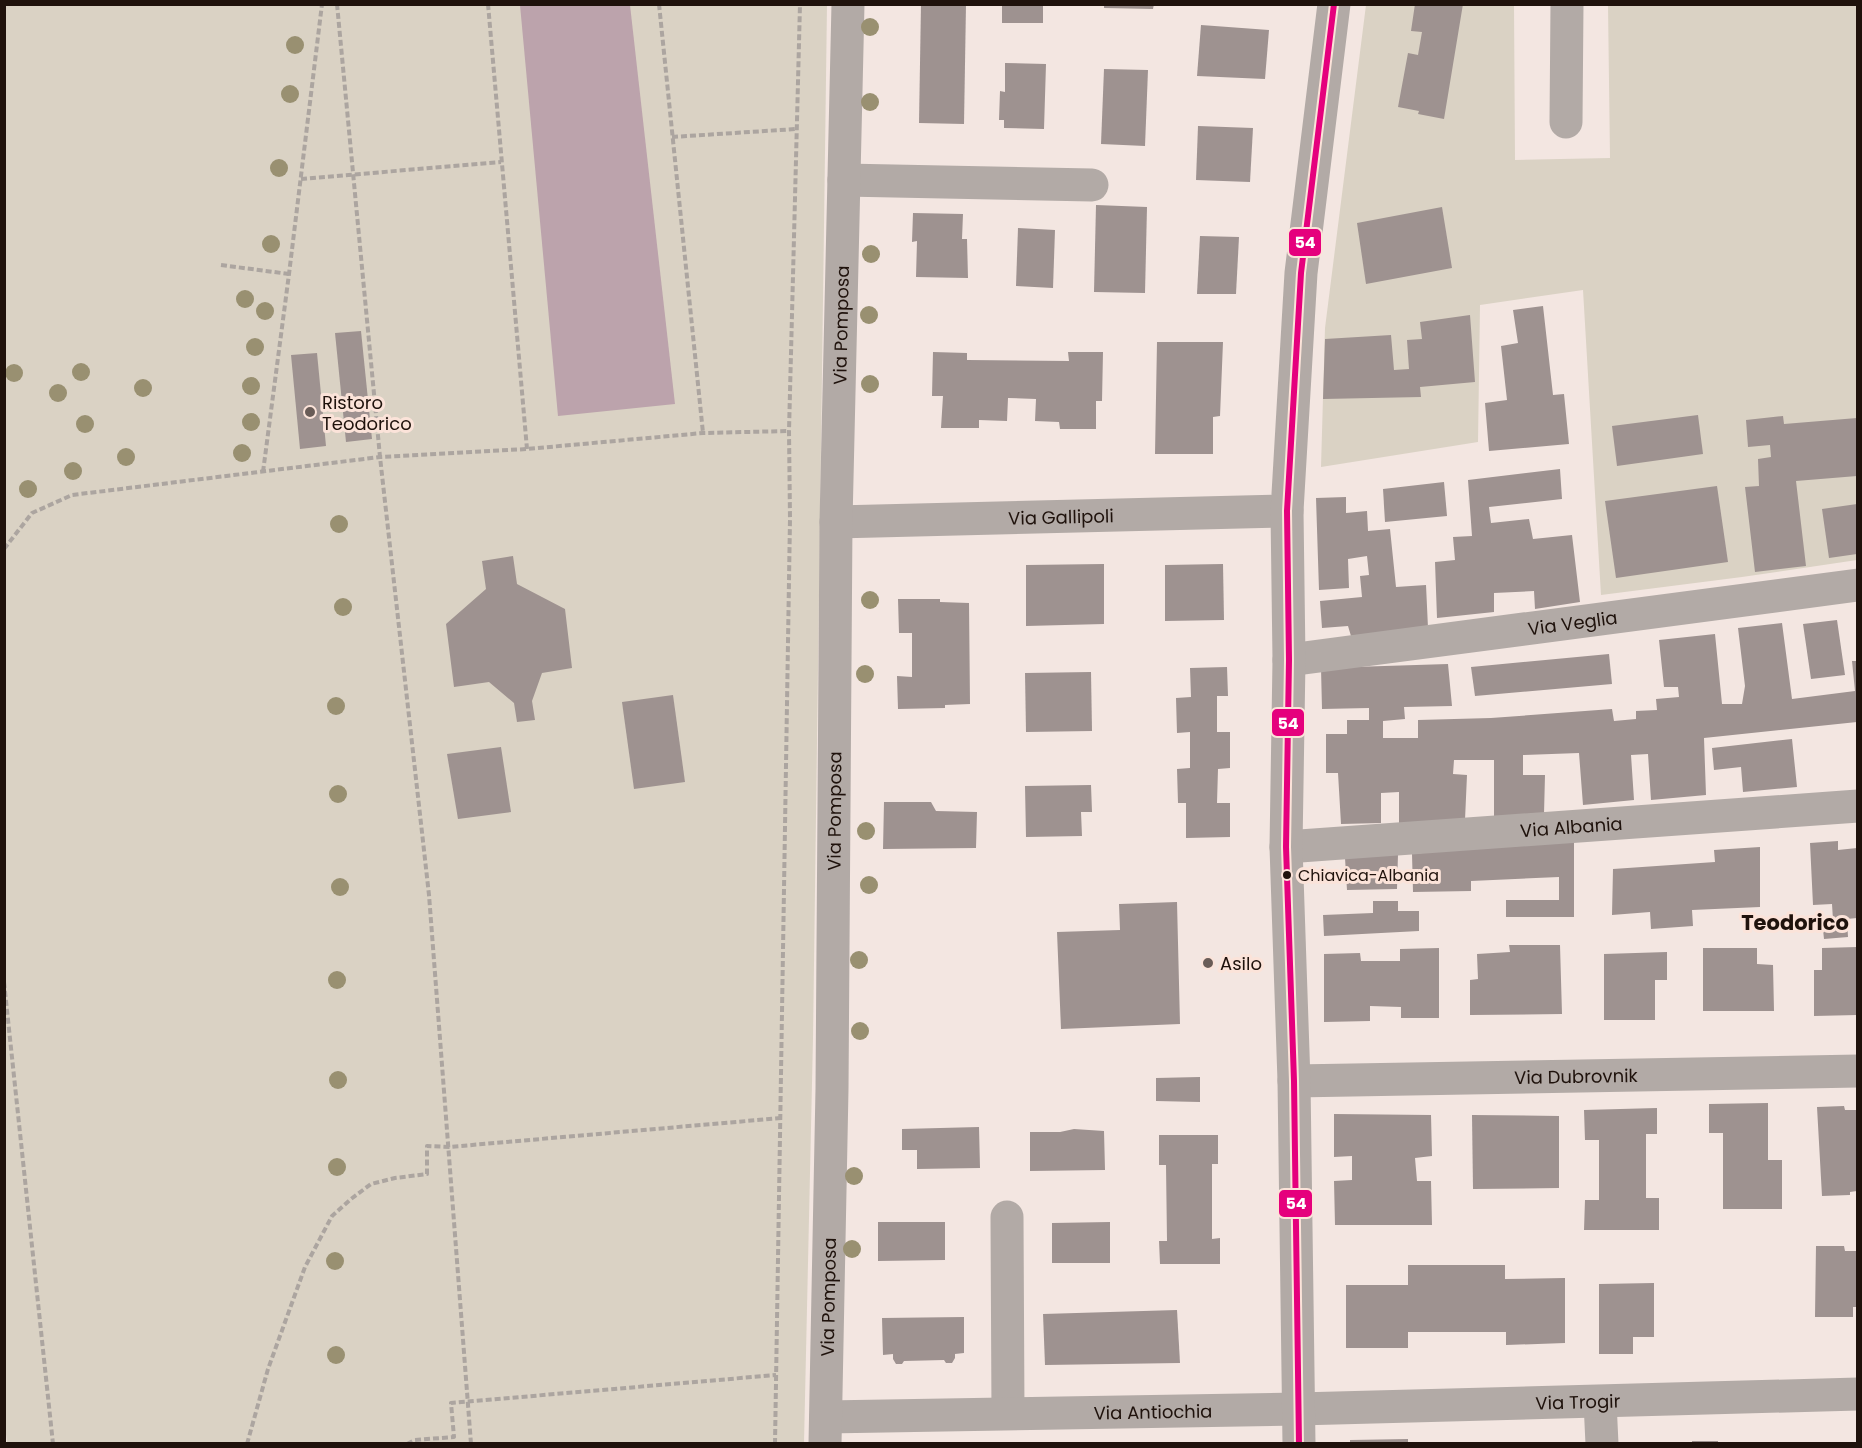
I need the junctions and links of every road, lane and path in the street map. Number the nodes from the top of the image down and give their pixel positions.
1 (321, 4) edge
2 (337, 4) edge
3 (488, 4) edge
4 (659, 4) edge
5 (800, 4) edge
6 (848, 4) edge
7 (1334, 4) edge
8 (1568, 4) edge
9 (1566, 122) dead end
10 (796, 129) junction
11 (672, 136) junction
12 (501, 162) junction
13 (353, 174) junction
14 (301, 179) junction
15 (844, 180) junction
16 (1092, 184) dead end
17 (221, 265) dead end
18 (289, 274) junction
19 (789, 431) junction
20 (703, 433) junction
21 (527, 448) junction
22 (380, 457) junction
23 (263, 472) junction
24 (1287, 512) junction
25 (836, 522) junction
26 (4, 549) edge
27 (1857, 585) edge
28 (1289, 660) junction
29 (1857, 806) edge
30 (1286, 847) junction
31 (4, 982) edge
32 (1857, 1071) edge
33 (1294, 1081) junction
34 (781, 1118) junction
35 (449, 1146) junction
36 (1007, 1217) dead end
37 (776, 1375) junction
38 (1857, 1394) edge
39 (467, 1402) junction
40 (1600, 1402) junction
41 (1298, 1408) junction
42 (1008, 1413) junction
43 (825, 1430) edge
44 (53, 1443) edge
45 (247, 1443) edge
46 (407, 1443) edge
47 (471, 1443) edge
48 (775, 1443) edge
49 (1299, 1443) edge
50 (1602, 1443) edge

1 - 14 path
2 - 13 path
3 - 12 path
4 - 11 path
5 - 10 path
6 - 15 street, Via Pomposa
7 - 24 street
8 - 9 street
10 - 11 path
10 - 19 path
11 - 20 path
12 - 13 path
12 - 21 path
13 - 14 path
13 - 22 path
14 - 18 path
15 - 16 street
15 - 25 street, Via Pomposa
17 - 18 path
18 - 23 path
19 - 20 path
19 - 34 path
20 - 21 path
21 - 22 path
22 - 23 path
22 - 35 path
23 - 26 path
24 - 25 street, Via Gallipoli
24 - 28 street
25 - 43 street, Via Pomposa
27 - 28 street, Via Veglia
28 - 30 street
29 - 30 street, Via Albania
30 - 33 street
31 - 44 path
32 - 33 street, Via Dubrovnik
33 - 41 street
34 - 35 path
34 - 37 path
35 - 39 path
35 - 45 path
36 - 42 street
37 - 39 path
37 - 48 path
38 - 40 street, Via Trogir
39 - 46 path
39 - 47 path
40 - 41 street, Via Trogir
40 - 50 street
41 - 42 street, Via Antiochia
41 - 49 street
42 - 43 street, Via Antiochia

